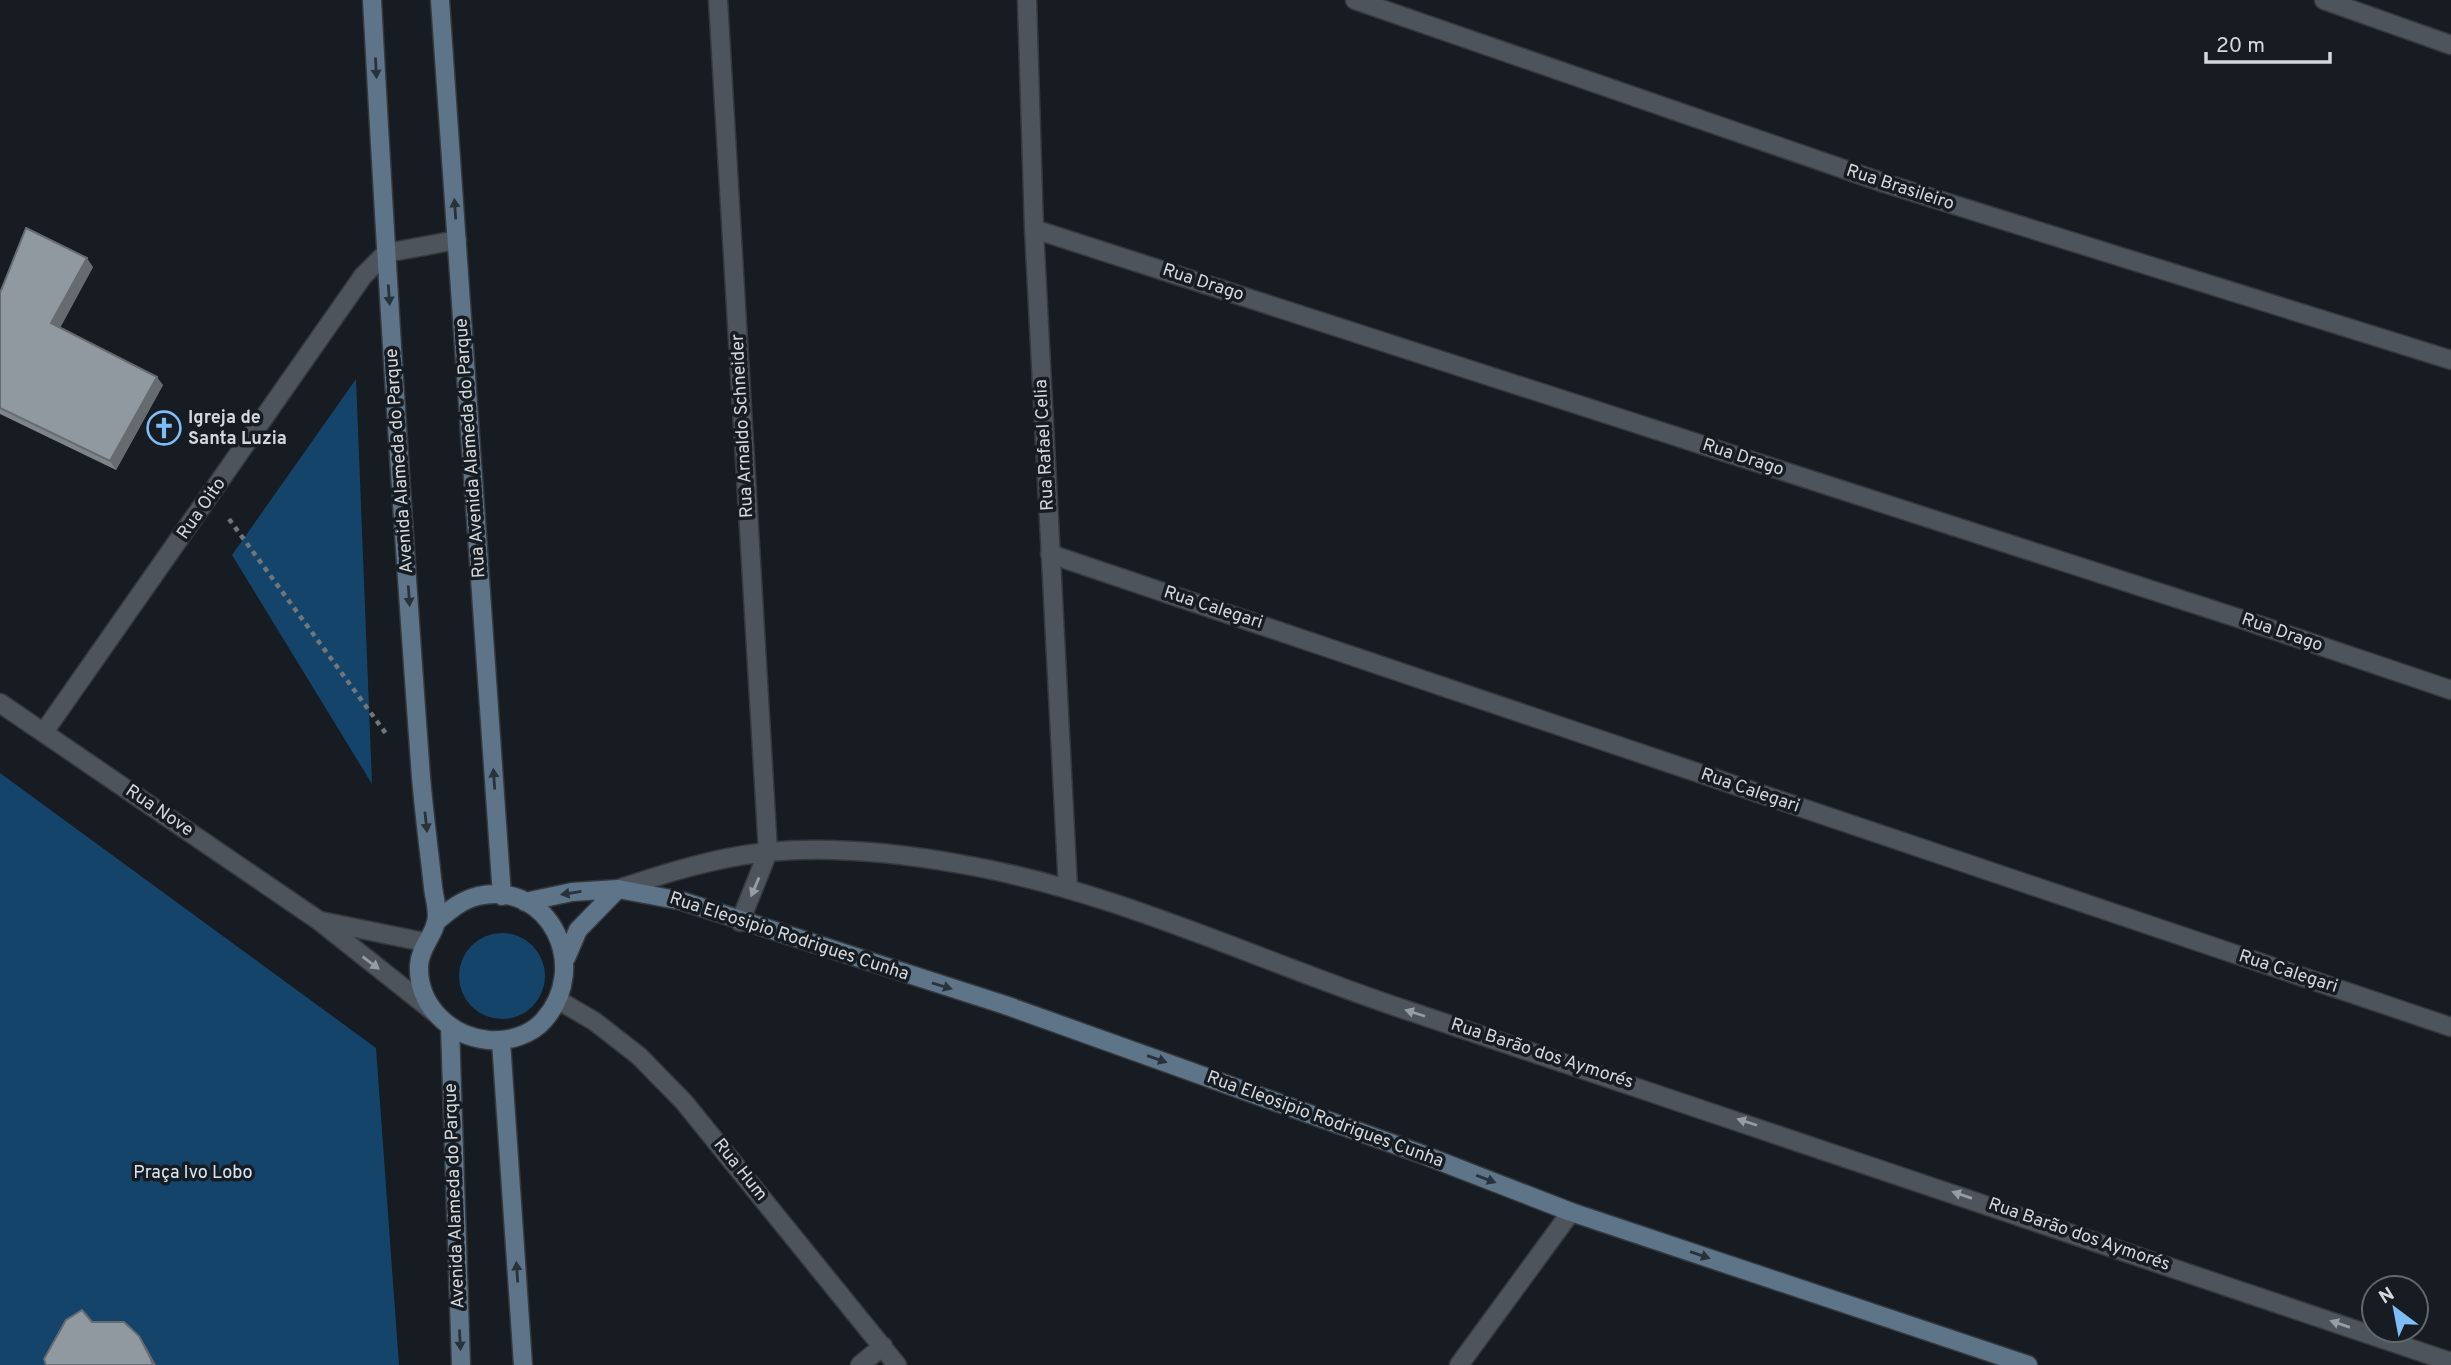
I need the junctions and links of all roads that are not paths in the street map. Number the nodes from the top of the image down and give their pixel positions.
1 (372, 0) edge
2 (440, 0) edge
3 (718, 0) edge
4 (1027, 0) edge
5 (1355, 0) edge
6 (2324, 0) edge
7 (2451, 45) edge
8 (1034, 229) junction
9 (457, 240) junction
10 (386, 253) junction
11 (2451, 360) edge
12 (1050, 554) junction
13 (2451, 690) edge
14 (0, 703) edge
15 (44, 732) junction
16 (768, 852) junction
17 (618, 889) junction
18 (1068, 889) junction
19 (502, 895) junction
20 (525, 902) junction
21 (318, 920) junction
22 (437, 921) junction
23 (740, 922) junction
24 (424, 942) junction
25 (566, 958) junction
26 (558, 1000) junction
27 (434, 1012) junction
28 (450, 1027) junction
29 (2451, 1027) edge
30 (501, 1041) junction
31 (1571, 1212) junction
32 (883, 1346) junction
33 (2451, 1362) edge
34 (461, 1365) edge
35 (523, 1365) edge
36 (860, 1365) edge
37 (897, 1365) edge
38 (1459, 1365) edge
39 (2028, 1365) edge

1 -> 10 street, Avenida Alameda do Parque
9 -> 2 street, Rua Avenida Alameda do Parque
3 - 16 street, Rua Arnaldo Schneider
4 - 8 street, Rua Rafael Celia
5 - 11 street, Rua Brasileiro
6 - 7 street
8 - 12 street, Rua Rafael Celia
8 - 13 street, Rua Drago
9 - 10 street
19 -> 9 street, Rua Avenida Alameda do Parque
10 - 15 street, Rua Oito
10 -> 22 street, Avenida Alameda do Parque
12 - 18 street, Rua Rafael Celia
12 - 29 street, Rua Calegari
14 - 15 street, Rua Nove
15 - 21 street, Rua Nove
16 - 17 street, Rua Barão dos Aymorés
16 - 18 street, Rua Barão dos Aymorés
16 -> 23 street
17 -> 20 street
17 - 23 street, Rua Eleosipio Rodrigues Cunha
17 - 25 street
33 -> 18 street, Rua Barão dos Aymorés
19 - 20 street
19 - 22 street
20 - 25 street
21 - 24 street
21 -> 27 street
22 - 24 street
23 -> 31 street, Rua Eleosipio Rodrigues Cunha
24 - 27 street
25 - 26 street
26 - 30 street
26 - 32 street, Rua Hum
27 - 28 street
28 - 30 street
28 -> 34 street, Avenida Alameda do Parque
35 -> 30 street
31 - 38 street
31 -> 39 street, Rua Eleosipio Rodrigues Cunha
32 - 36 street
32 - 37 street, Rua Hum

